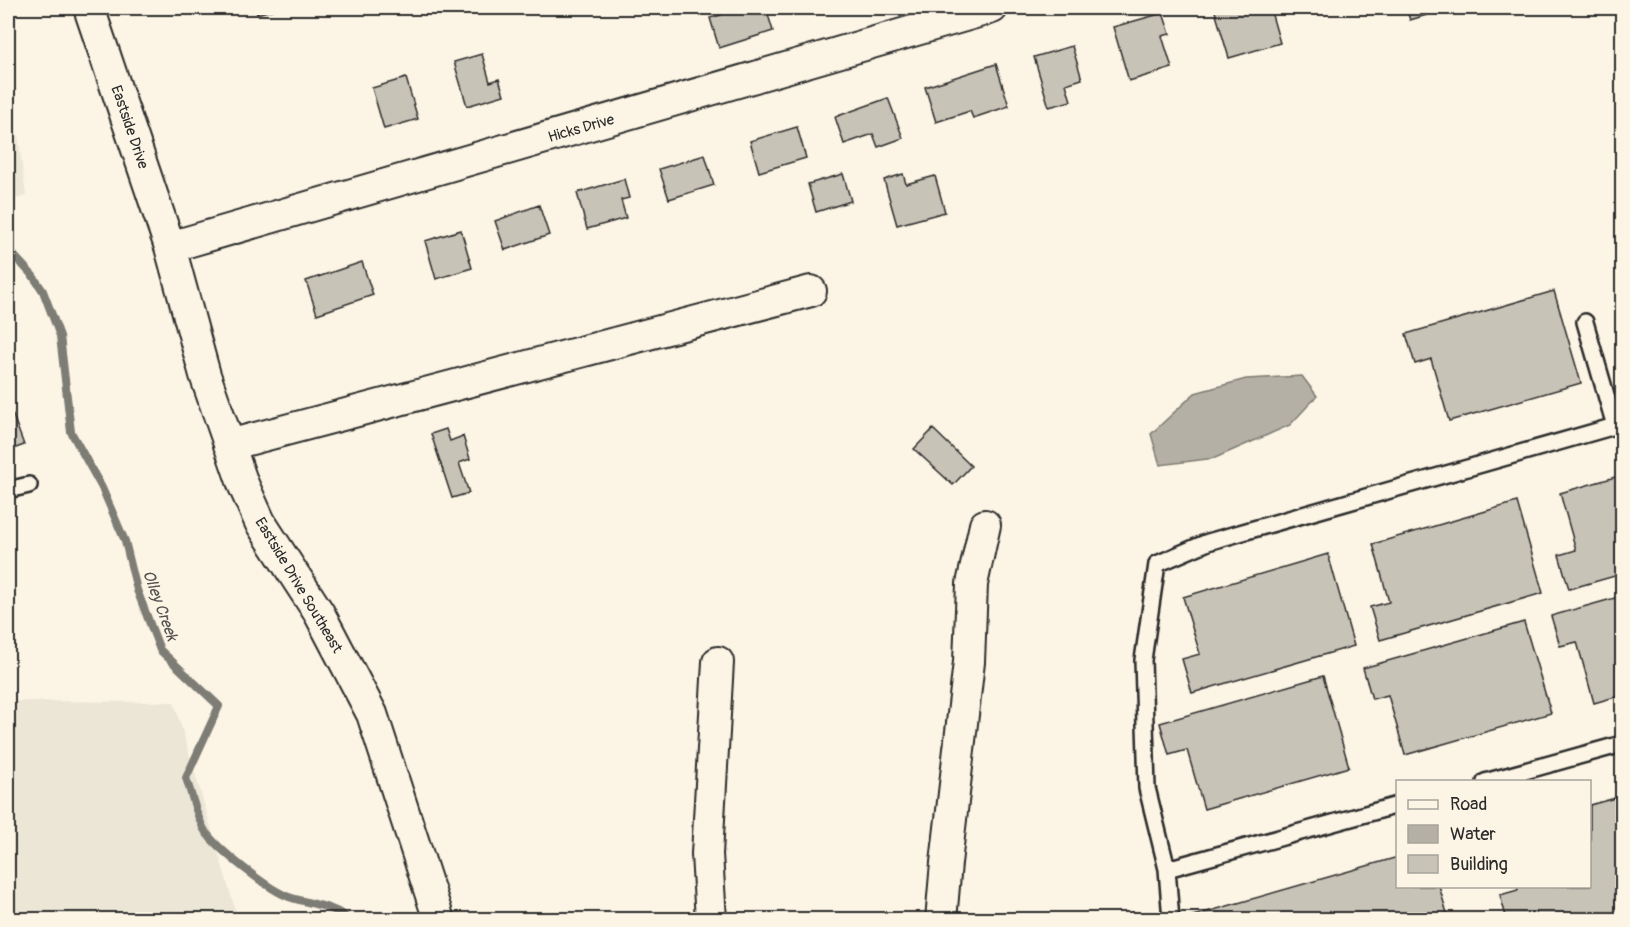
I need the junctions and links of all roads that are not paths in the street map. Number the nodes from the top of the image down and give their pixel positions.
1 (89, 8) edge
2 (992, 8) edge
3 (170, 247) junction
4 (811, 291) dead end
5 (1585, 322) dead end
6 (1619, 425) edge
7 (229, 445) junction
8 (29, 485) dead end
9 (8, 490) edge
10 (984, 525) dead end
11 (718, 662) dead end
12 (1623, 744) edge
13 (1492, 780) edge
14 (1396, 806) edge
15 (1167, 869) junction
16 (439, 920) edge
17 (711, 920) edge
18 (941, 920) edge
19 (1171, 920) edge

1 - 3 street, Eastside Drive
2 - 3 street, Hicks Drive
3 - 7 street, Eastside Drive Southeast
4 - 7 street
5 - 6 lane
6 - 15 lane
7 - 16 street, Eastside Drive Southeast
8 - 9 lane
10 - 18 street
11 - 17 street
12 - 13 lane
14 - 15 lane
15 - 19 lane

